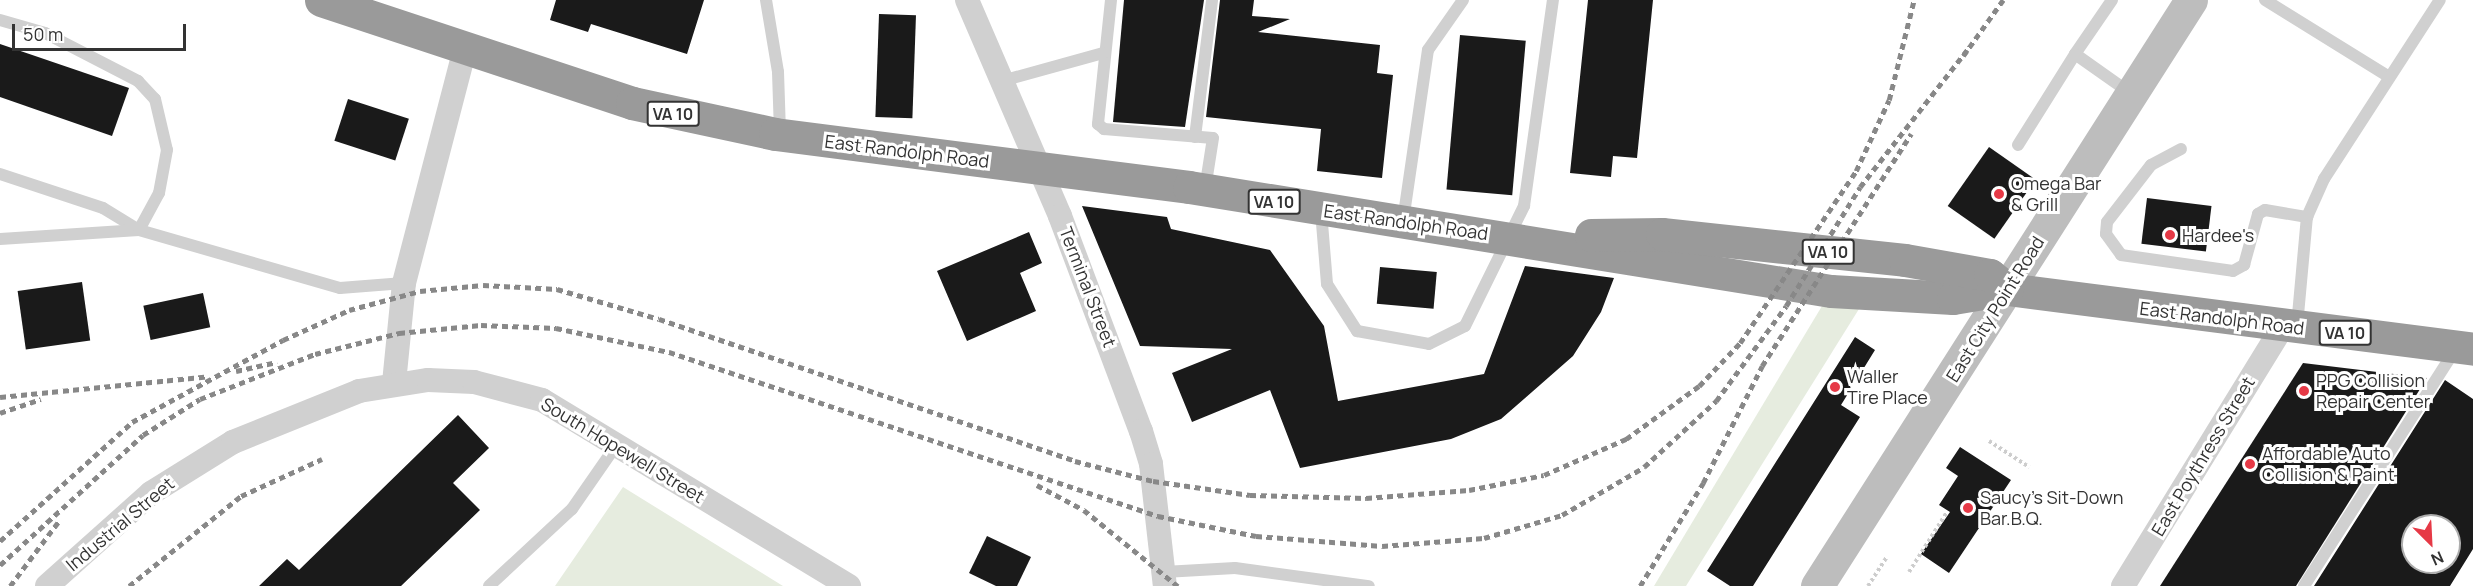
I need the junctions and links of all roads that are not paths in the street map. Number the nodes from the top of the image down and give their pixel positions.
1 (321, 0) edge
2 (766, 0) edge
3 (967, 0) edge
4 (1111, 0) edge
5 (1212, 0) edge
6 (1463, 0) edge
7 (1552, 0) edge
8 (2112, 0) edge
9 (2191, 0) edge
10 (2265, 0) edge
11 (2440, 0) edge
12 (0, 20) edge
13 (465, 49) junction
14 (1104, 53) junction
15 (2075, 54) junction
16 (2388, 77) junction
17 (1002, 81) junction
18 (2131, 93) junction
19 (780, 135) junction
20 (1195, 137) junction
21 (2018, 145) dead end
22 (2181, 149) dead end
23 (1040, 168) junction
24 (0, 174) edge
25 (1204, 190) junction
26 (1321, 209) junction
27 (2307, 217) junction
28 (1403, 222) junction
29 (139, 230) junction
30 (1508, 236) junction
31 (0, 239) edge
32 (404, 283) junction
33 (2007, 289) junction
34 (2290, 326) junction
35 (2465, 348) edge
36 (394, 383) junction
37 (617, 444) junction
38 (1165, 579) edge
39 (47, 586) edge
40 (489, 586) edge
41 (849, 586) edge
42 (1369, 586) edge
43 (1817, 586) edge
44 (2123, 586) edge
45 (2304, 586) edge

1 - 13 highway, East Randolph Road / VA 10
2 - 19 lane
3 - 17 street, Terminal Street
4 - 14 lane
5 - 20 lane
6 - 28 lane
7 - 30 lane
8 - 15 lane
9 - 18 street, East City Point Road
10 - 16 lane
11 - 16 lane
12 - 29 lane
13 - 19 highway, East Randolph Road / VA 10
13 - 32 street
14 - 17 lane
14 - 20 lane
15 - 18 lane
15 - 21 lane
16 - 27 lane
17 - 23 street, Terminal Street
18 - 33 street, East City Point Road
19 - 23 highway, East Randolph Road / VA 10
20 - 25 lane
22 - 27 lane
23 - 25 highway, East Randolph Road / VA 10
23 - 38 street, Terminal Street
24 - 29 lane
25 - 26 highway, East Randolph Road / VA 10
26 - 28 highway, East Randolph Road / VA 10
26 - 30 lane
27 - 34 lane
28 - 30 highway, East Randolph Road / VA 10
29 - 31 lane
29 - 32 lane
30 - 33 highway, East Randolph Road / VA 10
32 - 36 street
33 - 34 highway, East Randolph Road / VA 10
33 - 43 street, East City Point Road
34 - 35 highway, East Randolph Road / VA 10
34 - 44 street, East Poythress Street
35 - 45 lane
36 - 37 street, South Hopewell Street
36 - 39 street, Industrial Street
37 - 40 lane
37 - 41 street, South Hopewell Street
38 - 42 lane

